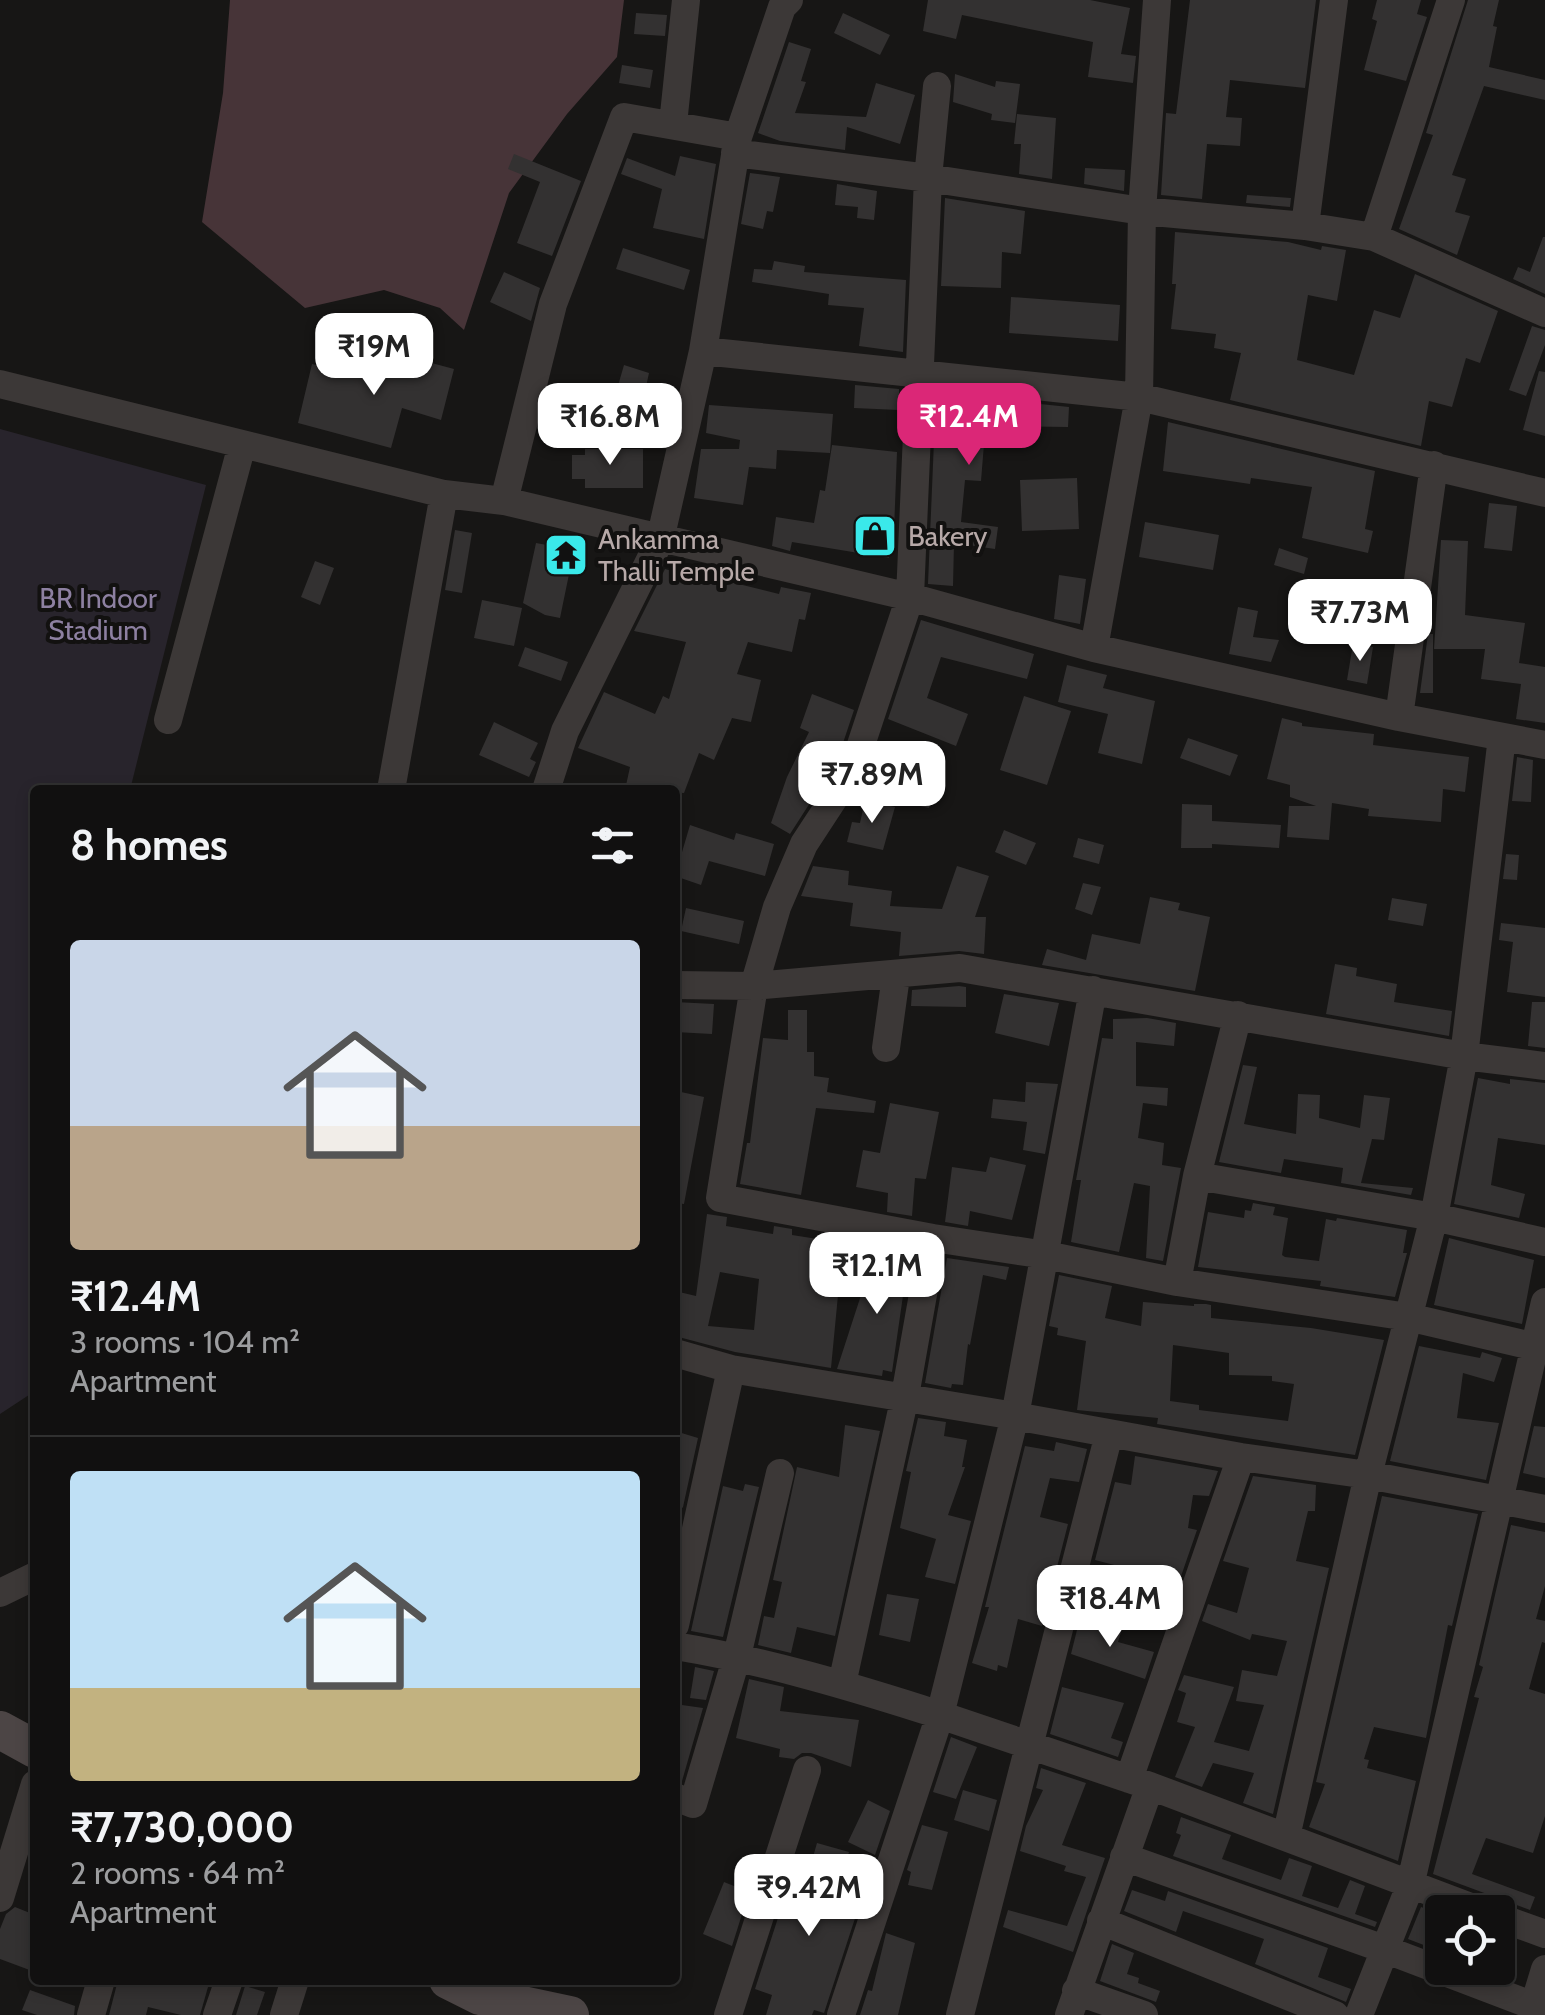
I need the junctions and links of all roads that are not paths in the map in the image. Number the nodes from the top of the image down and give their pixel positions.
1 (686, 0) edge
2 (788, 0) edge
3 (1158, 0) edge
4 (1334, 0) edge
5 (1451, 0) edge
6 (937, 86) dead end
7 (674, 124) junction
8 (736, 145) junction
9 (928, 178) junction
10 (1142, 211) junction
11 (1305, 226) junction
12 (1374, 237) junction
13 (1545, 313) edge
14 (703, 352) junction
15 (922, 374) junction
16 (0, 384) edge
17 (1139, 397) junction
18 (242, 444) junction
19 (1434, 465) junction
20 (1545, 493) edge
21 (444, 494) junction
22 (504, 501) junction
23 (660, 540) junction
24 (910, 597) junction
25 (1094, 648) junction
26 (1399, 717) junction
27 (168, 720) dead end
28 (1502, 737) junction
29 (1545, 745) edge
30 (391, 785) edge
31 (548, 785) edge
32 (896, 976) junction
33 (680, 985) edge
34 (754, 986) junction
35 (1093, 990) junction
36 (1238, 1015) junction
37 (886, 1048) dead end
38 (1464, 1056) junction
39 (1545, 1066) edge
40 (1197, 1176) junction
41 (1434, 1217) junction
42 (933, 1238) junction
43 (1545, 1242) edge
44 (1046, 1254) junction
45 (1177, 1282) junction
46 (1545, 1302) edge
47 (1408, 1317) junction
48 (1540, 1348) edge
49 (680, 1354) edge
50 (731, 1369) junction
51 (905, 1396) junction
52 (1015, 1416) junction
53 (1109, 1434) junction
54 (1242, 1457) junction
55 (780, 1473) dead end
56 (1368, 1475) junction
57 (1497, 1501) junction
58 (1545, 1509) edge
59 (685, 1521) edge
60 (680, 1573) edge
61 (30, 1578) edge
62 (0, 1593) edge
63 (680, 1647) edge
64 (737, 1656) junction
65 (842, 1684) junction
66 (940, 1715) junction
67 (0, 1730) edge
68 (1027, 1744) junction
69 (30, 1746) edge
70 (807, 1770) dead end
71 (1139, 1783) junction
72 (680, 1799) edge
73 (30, 1800) edge
74 (1286, 1837) junction
75 (1124, 1857) junction
76 (1410, 1886) junction
77 (1436, 1895) edge
78 (0, 1898) edge
79 (1101, 1922) junction
80 (1515, 1923) edge
81 (1545, 1934) edge
82 (1384, 1949) junction
83 (1545, 1969) edge
84 (100, 1985) edge
85 (226, 1985) edge
86 (293, 1985) edge
87 (468, 1985) edge
88 (1072, 2003) edge
89 (1532, 2010) edge
90 (90, 2015) edge
91 (217, 2015) edge
92 (284, 2015) edge
93 (570, 2015) edge
94 (728, 2015) edge
95 (840, 2015) edge
96 (960, 2015) edge
97 (1144, 2015) edge
98 (1335, 2015) edge
99 (1359, 2015) edge

1 - 7 street
2 - 8 street
3 - 10 street
4 - 11 street
5 - 12 street
6 - 9 street
7 - 8 street
7 - 22 street
8 - 9 street
8 - 14 street
9 - 10 street
9 - 15 street
10 - 11 street
10 - 17 street
11 - 12 street
12 - 13 street
14 - 15 street
14 - 23 street
15 - 17 street
15 - 24 street
16 - 18 street
17 - 19 street
17 - 25 street
18 - 21 street
18 - 27 street
19 - 20 street
19 - 26 street
21 - 22 street
21 - 30 street
22 - 23 street
23 - 24 street
23 - 31 street
24 - 25 street
24 - 34 street
25 - 26 street
26 - 28 street
28 - 29 street
28 - 38 street
32 - 34 street
32 - 35 street
32 - 37 street
33 - 34 street
34 - 42 street
35 - 36 street
35 - 44 street
36 - 38 street
36 - 40 street
38 - 39 street
38 - 41 street
40 - 41 street
40 - 45 street
41 - 43 street
41 - 47 street
42 - 44 street
42 - 51 street
44 - 45 street
44 - 52 street
45 - 47 street
46 - 48 street
47 - 48 street
47 - 56 street
48 - 57 street
49 - 50 street
50 - 51 street
50 - 59 street
51 - 52 street
51 - 65 street
52 - 53 street
52 - 66 street
53 - 54 street
53 - 68 street
54 - 56 street
54 - 71 street
55 - 64 street
56 - 57 street
56 - 74 street
57 - 58 street
57 - 76 street
59 - 60 street
61 - 62 street
63 - 64 street
64 - 65 street
64 - 72 street
65 - 66 street
66 - 68 street
66 - 95 street
67 - 69 street
68 - 71 street
68 - 96 street
70 - 94 street
71 - 74 street
71 - 75 street
73 - 78 street
74 - 76 street
75 - 79 street
75 - 82 street
76 - 77 street
76 - 82 street
79 - 88 street
79 - 98 street
80 - 81 street
82 - 89 street
82 - 99 street
83 - 89 street
84 - 90 street
85 - 91 street
86 - 92 street
87 - 93 street
88 - 97 street

